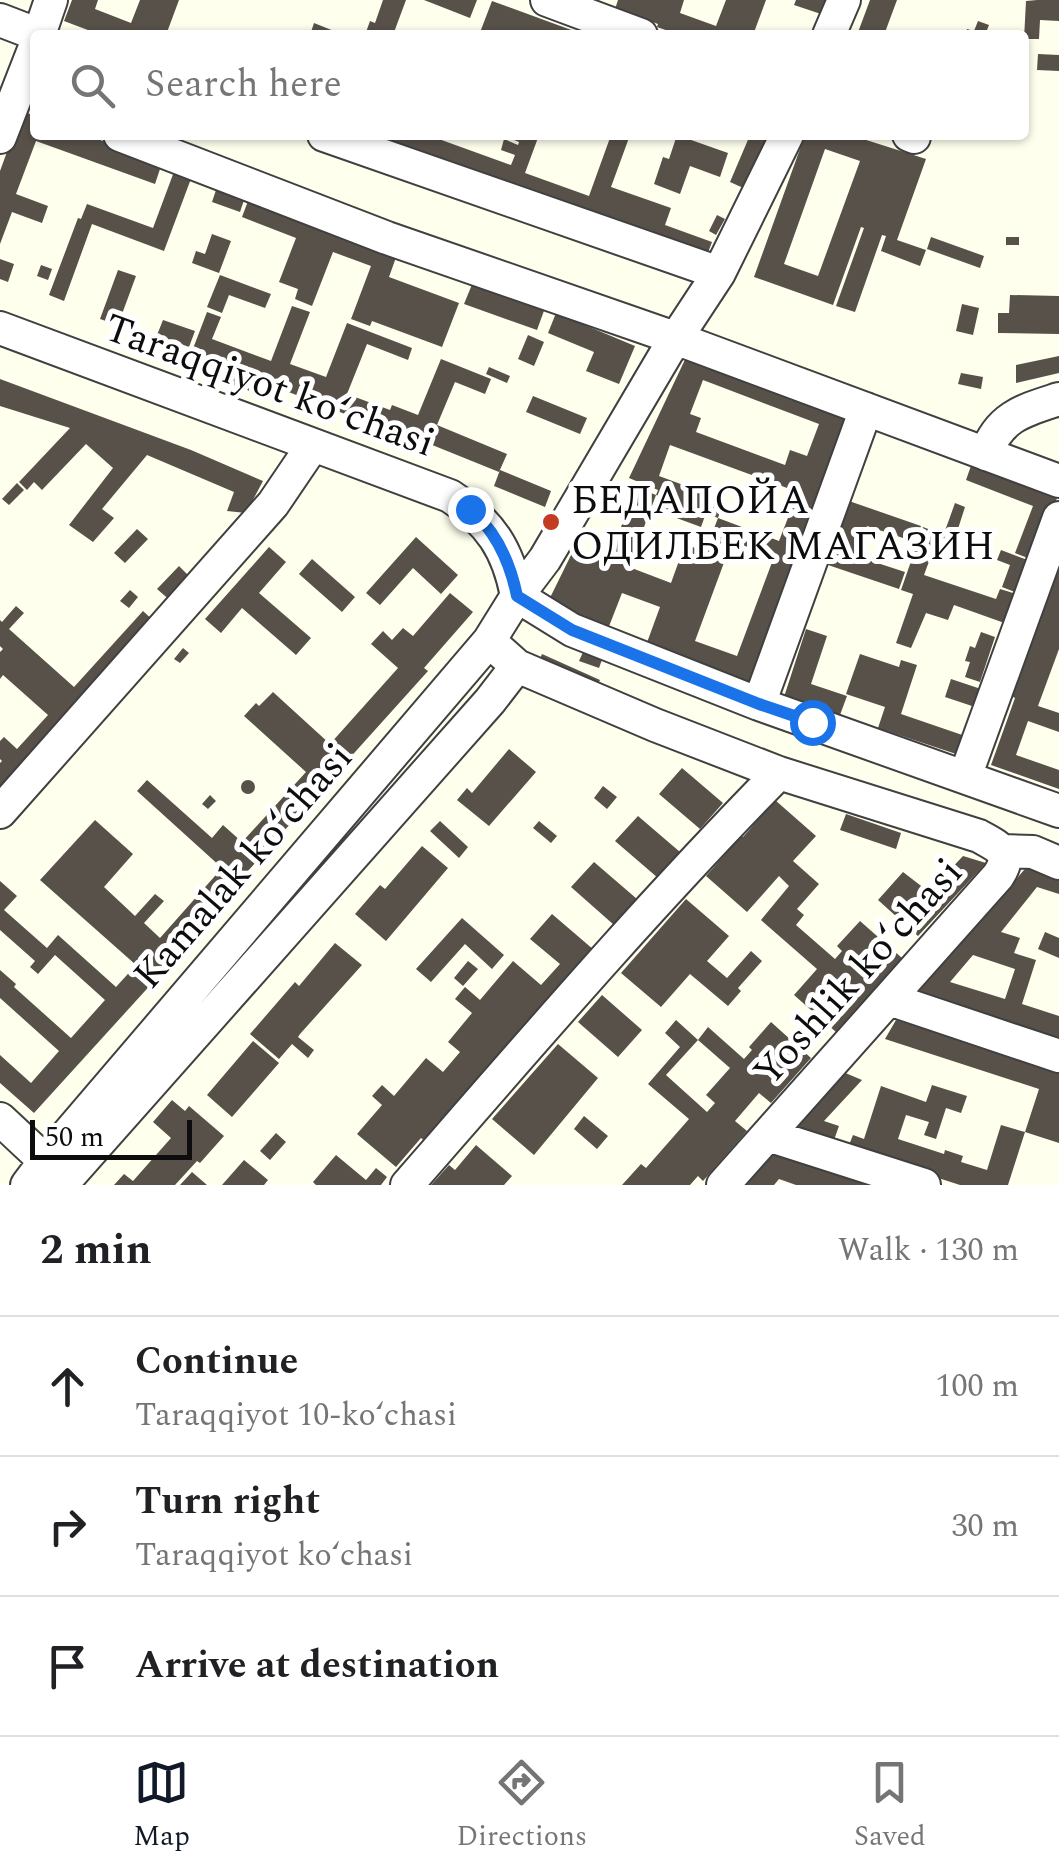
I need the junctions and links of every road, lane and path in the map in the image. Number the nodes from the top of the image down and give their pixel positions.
1 (52, 0) edge
2 (547, 0) edge
3 (844, 0) edge
4 (0, 20) edge
5 (42, 30) edge
6 (628, 30) edge
7 (831, 30) edge
8 (30, 31) edge
9 (30, 59) edge
10 (18, 91) edge
11 (0, 137) edge
12 (133, 140) edge
13 (338, 140) edge
14 (785, 140) edge
15 (719, 274) junction
16 (0, 328) edge
17 (676, 338) junction
18 (1059, 399) edge
19 (866, 408) junction
20 (313, 445) junction
21 (986, 454) junction
22 (1059, 481) edge
23 (1059, 518) edge
24 (517, 596) junction
25 (489, 641) junction
26 (517, 666) junction
27 (759, 704) junction
28 (779, 773) junction
29 (965, 777) junction
30 (1059, 811) edge
31 (0, 812) edge
32 (1003, 851) junction
33 (1059, 863) edge
34 (889, 999) junction
35 (1059, 1056) edge
36 (0, 1119) edge
37 (768, 1135) junction
38 (44, 1178) edge
39 (408, 1185) edge
40 (723, 1185) edge
41 (924, 1185) edge

1 - 5 street
2 - 6 street
3 - 7 street
4 - 8 street
9 - 10 street
10 - 11 street
12 - 17 street
13 - 15 street
14 - 15 street, Kamalak koʻchasi
15 - 17 street, Kamalak koʻchasi
16 - 20 street, Taraqqiyot koʻchasi
17 - 19 street
17 - 24 street, Kamalak koʻchasi
18 - 21 street
19 - 21 street
19 - 27 street
20 - 24 street, Taraqqiyot koʻchasi
20 - 31 street
21 - 22 street
23 - 29 street
24 - 25 street, Kamalak koʻchasi
24 - 27 street
25 - 26 street, Yoshlik koʻchasi
25 - 38 street, Kamalak koʻchasi
26 - 28 street, Yoshlik koʻchasi
26 - 38 street
27 - 29 street
28 - 32 street, Yoshlik koʻchasi
28 - 39 street
29 - 30 street
32 - 33 street
32 - 34 street, Yoshlik koʻchasi
34 - 35 street
34 - 37 street, Yoshlik koʻchasi
36 - 38 street
37 - 40 street, Yoshlik koʻchasi
37 - 41 street

